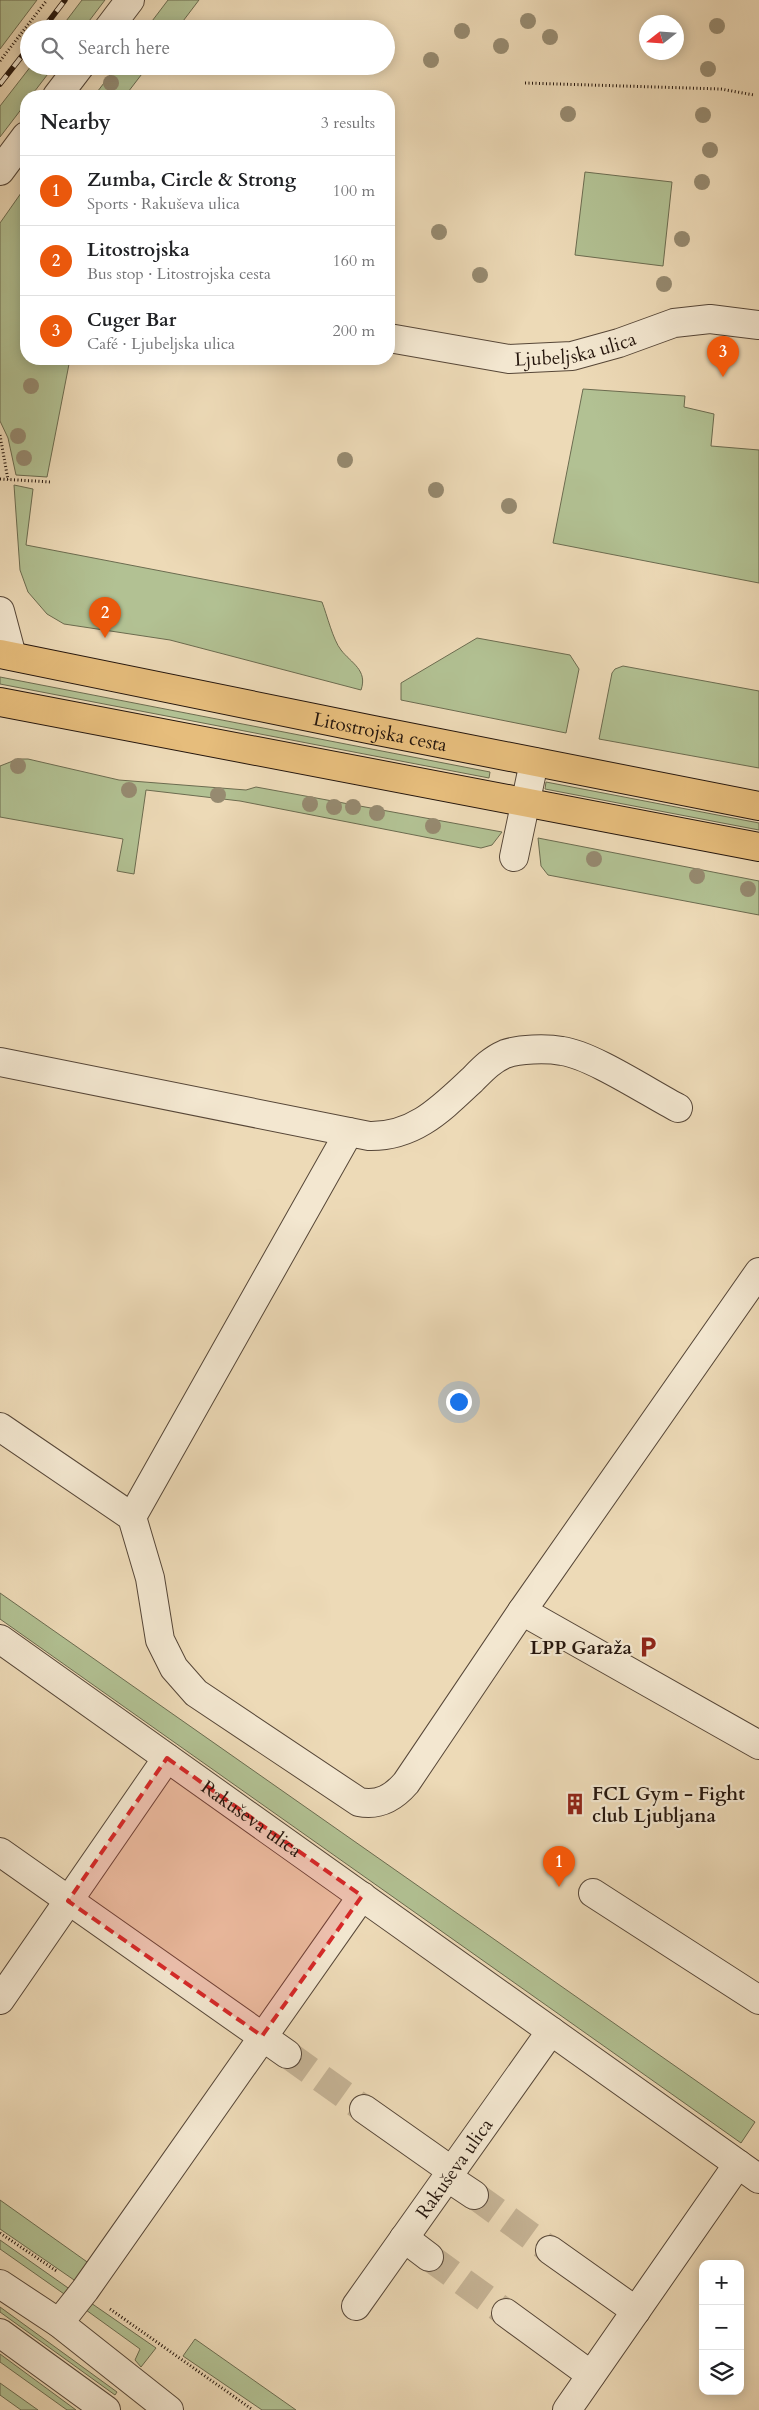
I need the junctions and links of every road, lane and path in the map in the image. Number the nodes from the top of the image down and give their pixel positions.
1 (47, 0) edge
2 (130, 0) edge
3 (32, 20) edge
4 (115, 20) edge
5 (20, 35) edge
6 (0, 61) edge
7 (73, 75) edge
8 (525, 83) dead end
9 (62, 90) edge
10 (754, 95) dead end
11 (20, 144) edge
12 (0, 171) edge
13 (759, 325) edge
14 (395, 339) edge
15 (0, 435) edge
16 (0, 479) edge
17 (8, 480) junction
18 (51, 482) dead end
19 (0, 611) edge
20 (6, 655) edge
21 (0, 702) edge
22 (534, 762) junction
23 (526, 803) junction
24 (759, 806) edge
25 (759, 847) edge
26 (514, 857) dead end
27 (0, 1062) edge
28 (678, 1108) dead end
29 (349, 1132) junction
30 (759, 1272) edge
31 (0, 1427) edge
32 (132, 1517) junction
33 (522, 1611) junction
34 (0, 1639) edge
35 (759, 1745) edge
36 (167, 1758) junction
37 (0, 1852) edge
38 (593, 1893) dead end
39 (362, 1896) junction
40 (68, 1901) junction
41 (0, 2000) edge
42 (759, 2000) edge
43 (551, 2031) junction
44 (262, 2036) junction
45 (287, 2054) tunnel mouth
46 (364, 2109) tunnel mouth
47 (748, 2171) edge
48 (450, 2174) junction
49 (474, 2195) tunnel mouth
50 (0, 2233) edge
51 (404, 2238) junction
52 (550, 2250) tunnel mouth
53 (429, 2257) tunnel mouth
54 (0, 2284) edge
55 (85, 2290) junction
56 (356, 2306) dead end
57 (636, 2311) junction
58 (506, 2313) tunnel mouth
59 (59, 2324) junction
60 (0, 2333) edge
61 (591, 2376) junction
62 (106, 2410) edge
63 (169, 2410) edge
64 (252, 2410) edge
65 (567, 2410) edge

1 - 3 path
2 - 4 street
5 - 6 path
7 - 9 street
8 - 10 path
11 - 12 street
13 - 14 street, Ljubeljska ulica
15 - 17 path
16 - 17 path
17 - 18 path
19 - 20 street
20 - 22 main road, Litostrojska cesta
21 - 23 main road
22 - 23 street
22 - 24 main road, Litostrojska cesta
23 - 25 main road
23 - 26 street
27 - 29 street
28 - 29 street
29 - 32 street
30 - 33 street
31 - 32 street
32 - 33 street
33 - 35 street
34 - 36 street, Rakuševa ulica
36 - 39 street, Rakuševa ulica
36 - 40 street
37 - 40 street
38 - 42 street
39 - 43 street, Rakuševa ulica
39 - 44 street
40 - 41 street
40 - 44 street
43 - 47 street, Rakuševa ulica
43 - 48 street, Rakuševa ulica
44 - 45 street
44 - 55 street
46 - 48 street
47 - 57 street, Rakuševa ulica
48 - 49 street
48 - 51 street, Rakuševa ulica
50 - 55 path
51 - 53 street
51 - 56 street, Rakuševa ulica
52 - 57 street
54 - 59 street
55 - 59 street
55 - 64 path
57 - 61 street, Rakuševa ulica
58 - 61 street
59 - 63 street
60 - 62 street
61 - 65 street, Rakuševa ulica

